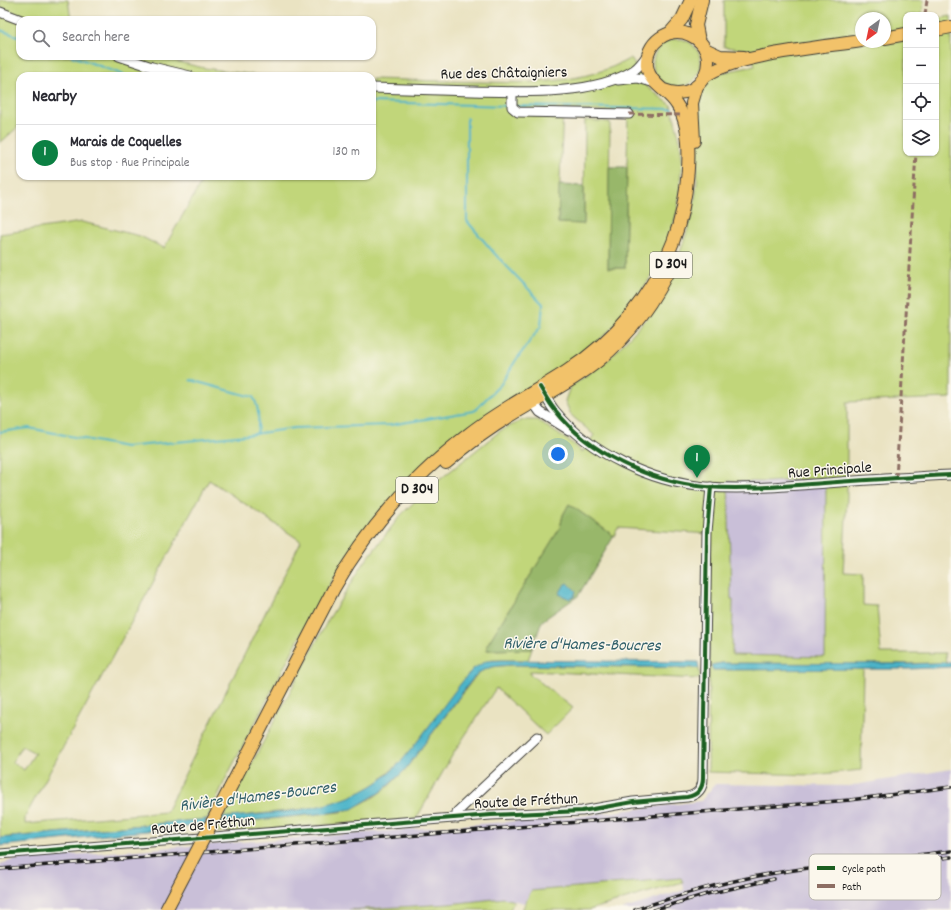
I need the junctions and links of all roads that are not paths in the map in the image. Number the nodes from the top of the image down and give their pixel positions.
1 (691, 0) edge
2 (702, 0) edge
3 (0, 12) edge
4 (16, 18) edge
5 (951, 27) edge
6 (939, 29) edge
7 (670, 33) junction
8 (903, 35) edge
9 (891, 37) edge
10 (855, 42) edge
11 (702, 45) junction
12 (648, 53) junction
13 (761, 57) junction
14 (131, 60) edge
15 (173, 72) edge
16 (701, 81) junction
17 (603, 82) junction
18 (659, 86) junction
19 (376, 88) edge
20 (512, 100) junction
21 (629, 114) dead end
22 (543, 392) junction
23 (530, 399) junction
24 (592, 444) junction
25 (951, 475) edge
26 (711, 487) junction
27 (537, 736) dead end
28 (458, 818) junction
29 (0, 854) edge
30 (166, 910) edge

1 - 7 main road
2 - 11 main road
3 - 4 street
5 - 6 main road
7 - 11 main road
7 - 12 main road
8 - 9 main road
10 - 13 main road
11 - 13 main road
11 - 16 main road
12 - 17 street, Rue des Châtaigniers
12 - 18 main road
13 - 16 main road
14 - 15 street
16 - 18 main road
16 - 22 main road, D 304
17 - 18 street
17 - 20 street, Rue des Châtaigniers
18 - 22 main road, D 304
19 - 20 street, Rue des Châtaigniers
20 - 21 street
22 - 23 main road, D 304
22 - 24 street
23 - 24 street
23 - 30 main road, D 304, bridge
24 - 26 street, Rue Principale
25 - 26 street, Rue Principale
26 - 28 street, Route de Fréthun
27 - 28 street
28 - 29 street, Route de Fréthun

